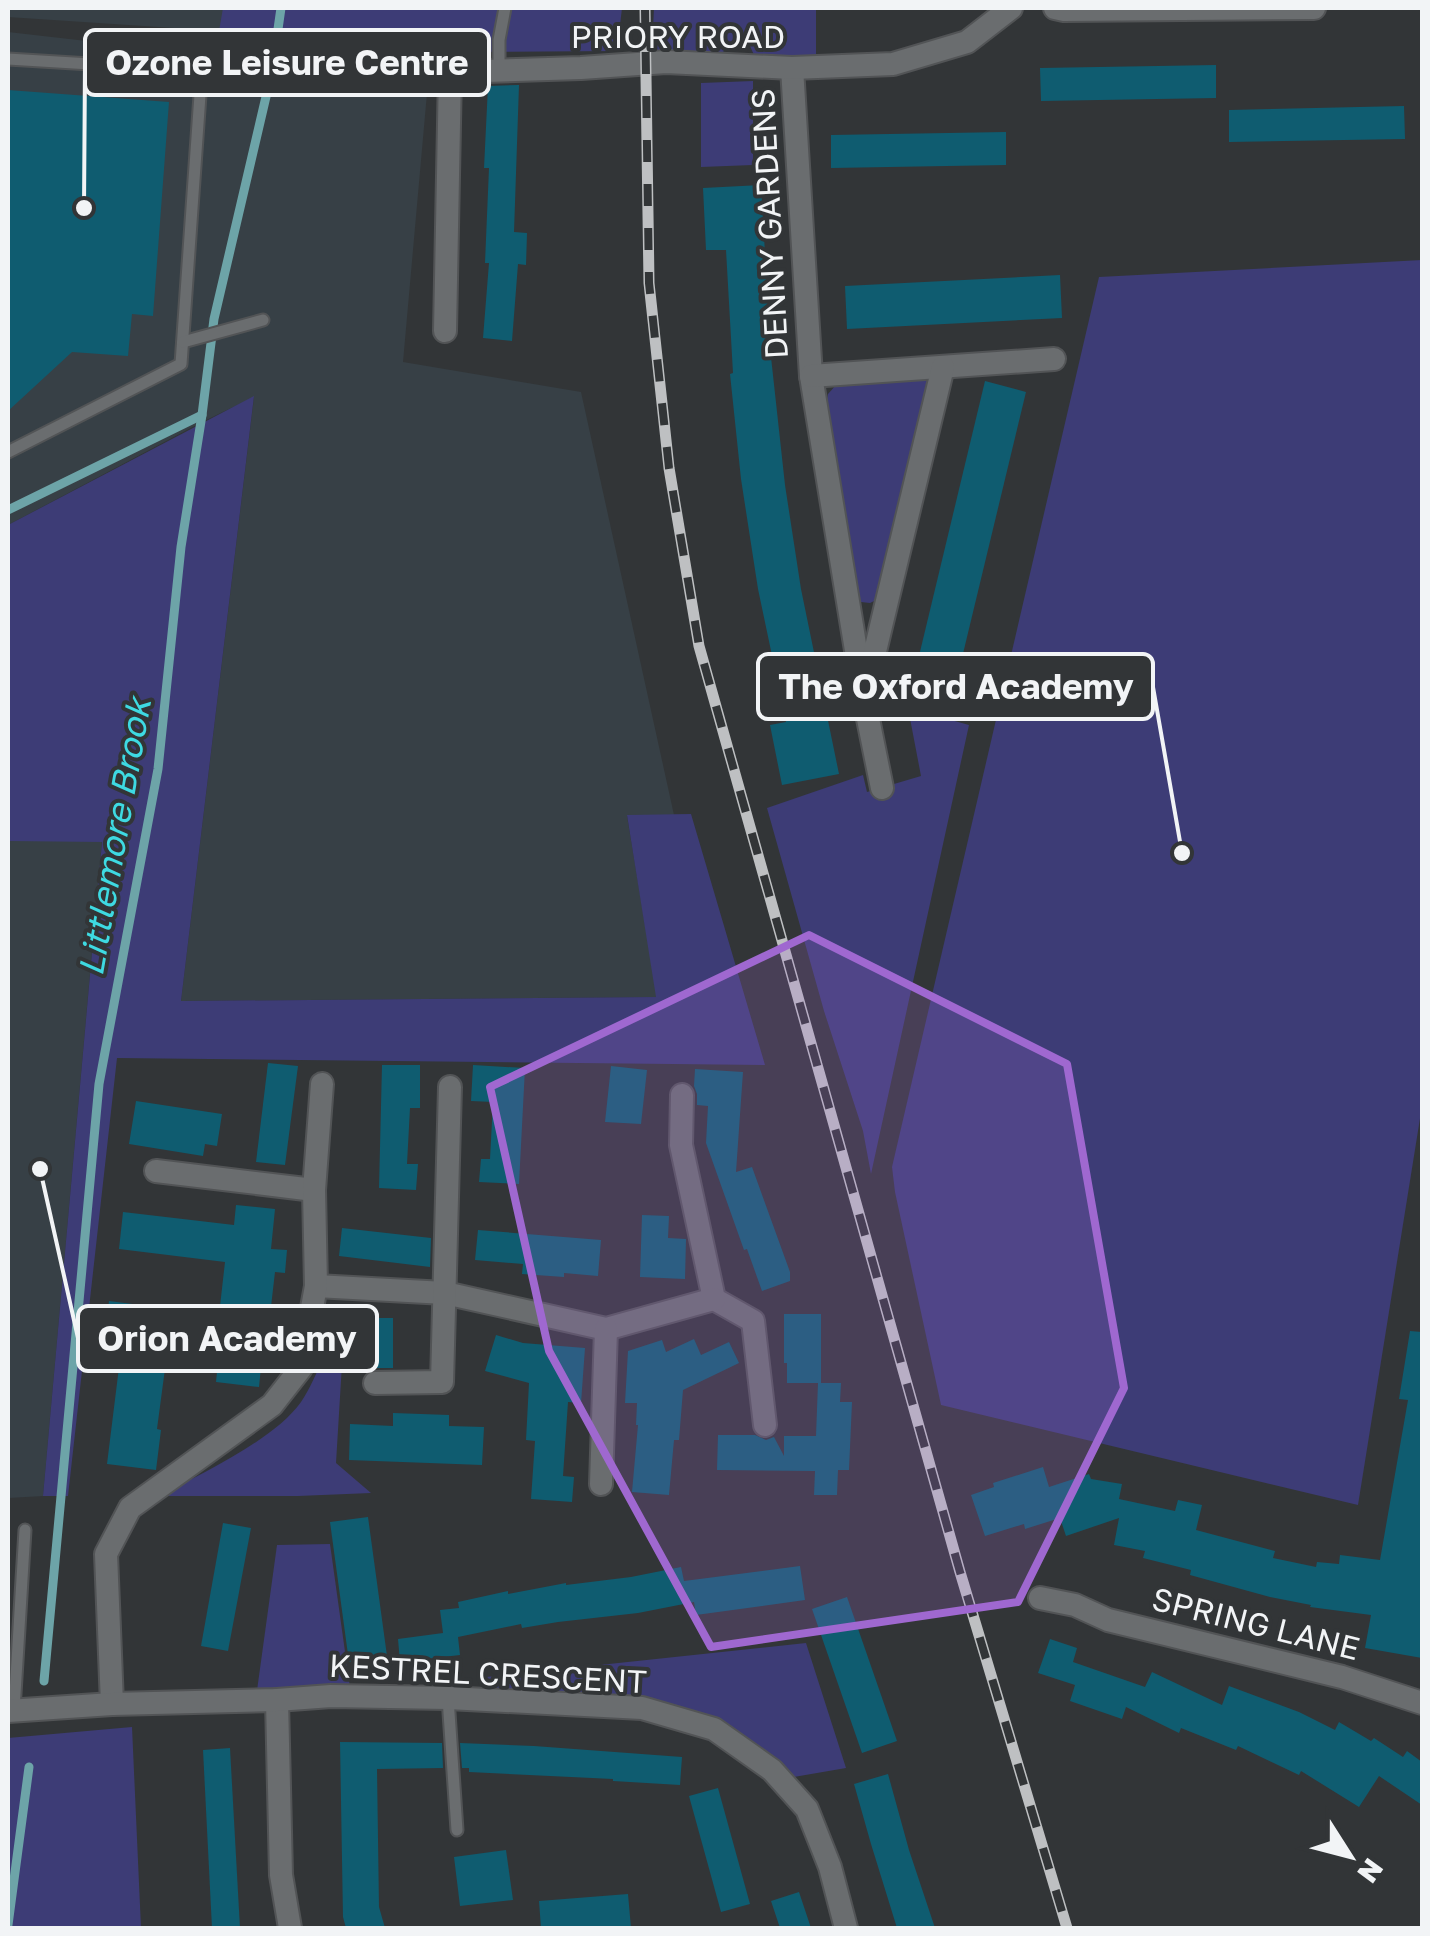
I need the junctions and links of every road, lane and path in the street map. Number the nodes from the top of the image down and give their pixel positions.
1 (505, 8) edge
2 (1010, 8) edge
3 (1056, 8) edge
4 (1314, 8) edge
5 (8, 59) edge
6 (792, 68) junction
7 (499, 69) junction
8 (264, 320) dead end
9 (446, 331) dead end
10 (183, 342) junction
11 (1054, 359) dead end
12 (943, 366) junction
13 (811, 376) junction
14 (8, 452) edge
15 (864, 699) junction
16 (882, 788) dead end
17 (322, 1084) dead end
18 (450, 1087) dead end
19 (682, 1094) dead end
20 (156, 1171) dead end
21 (314, 1190) junction
22 (316, 1286) junction
23 (445, 1294) junction
24 (714, 1298) junction
25 (606, 1329) junction
26 (375, 1383) dead end
27 (765, 1425) dead end
28 (601, 1484) dead end
29 (25, 1530) dead end
30 (1083, 1582) dead end
31 (1040, 1598) dead end
32 (1075, 1605) junction
33 (448, 1698) junction
34 (277, 1700) junction
35 (1422, 1703) edge
36 (112, 1704) junction
37 (11, 1710) edge
38 (457, 1830) dead end
39 (290, 1928) edge
40 (846, 1928) edge

1 - 7 lane
2 - 6 street, PRIORY ROAD
3 - 4 street
5 - 10 lane
6 - 7 street, PRIORY ROAD
6 - 13 street, DENNY GARDENS
7 - 9 street, PRIORY ROAD
8 - 10 lane
10 - 14 lane
11 - 12 street, DENNY GARDENS
12 - 13 street, DENNY GARDENS
12 - 15 street, DENNY GARDENS
13 - 15 street, DENNY GARDENS
15 - 16 street, DENNY GARDENS
17 - 21 street
18 - 23 street
19 - 24 street
20 - 21 street
21 - 22 street
22 - 23 street
22 - 36 street
23 - 25 street
23 - 26 street
24 - 25 street
24 - 27 street
25 - 28 street
29 - 37 lane
30 - 32 street
31 - 32 street, SPRING LANE
32 - 35 street, SPRING LANE
33 - 34 street, KESTREL CRESCENT
33 - 38 lane
33 - 40 street, KESTREL CRESCENT
34 - 36 street, KESTREL CRESCENT
34 - 39 street
36 - 37 street, KESTREL CRESCENT

